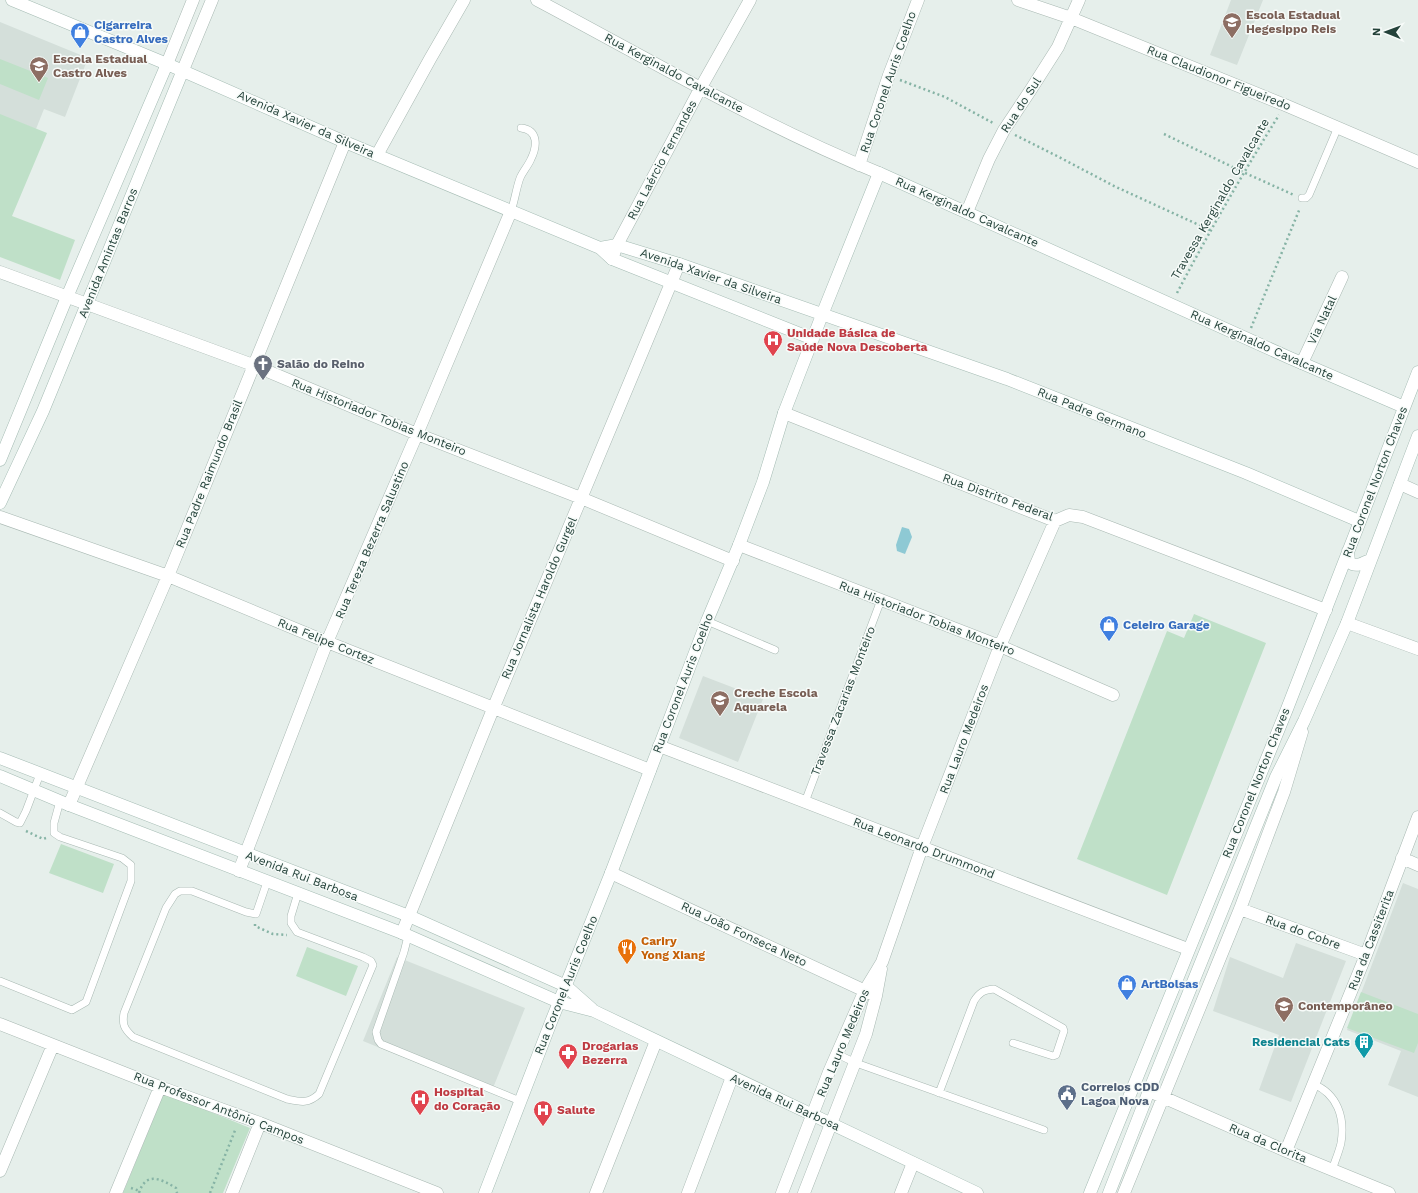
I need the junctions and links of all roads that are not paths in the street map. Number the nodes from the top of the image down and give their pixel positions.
1 (12, 0) edge
2 (193, 0) edge
3 (212, 0) edge
4 (464, 0) edge
5 (537, 0) edge
6 (750, 0) edge
7 (918, 0) edge
8 (1018, 0) edge
9 (1079, 0) edge
10 (1071, 18) junction
11 (167, 64) junction
12 (183, 70) junction
13 (700, 89) junction
14 (1338, 127) junction
15 (521, 128) dead end
16 (345, 142) junction
17 (377, 155) junction
18 (1418, 162) edge
19 (859, 165) junction
20 (879, 173) junction
21 (1303, 198) road end
22 (512, 209) junction
23 (967, 212) junction
24 (617, 245) junction
25 (600, 248) junction
26 (612, 259) junction
27 (679, 264) junction
28 (0, 272) edge
29 (1342, 277) dead end
30 (671, 283) junction
31 (67, 297) junction
32 (87, 304) junction
33 (822, 315) junction
34 (813, 340) junction
35 (1302, 363) junction
36 (253, 365) junction
37 (1418, 372) edge
38 (1404, 408) junction
39 (784, 413) junction
40 (418, 434) junction
41 (1418, 436) edge
42 (0, 460) edge
43 (1400, 484) junction
44 (1418, 492) edge
45 (581, 498) junction
46 (0, 503) edge
47 (0, 517) edge
48 (1055, 521) junction
49 (1359, 521) junction
50 (739, 545) junction
51 (1348, 551) junction
52 (1370, 560) junction
53 (732, 561) junction
54 (168, 576) junction
55 (881, 600) junction
56 (1326, 610) junction
57 (707, 621) junction
58 (1347, 623) junction
59 (327, 642) junction
60 (1000, 646) junction
61 (1418, 649) edge
62 (775, 650) dead end
63 (1113, 695) dead end
64 (493, 709) junction
65 (1304, 721) junction
66 (659, 746) junction
67 (0, 758) edge
68 (650, 770) junction
69 (40, 774) junction
70 (0, 776) edge
71 (76, 788) junction
72 (34, 790) junction
73 (805, 802) junction
74 (65, 803) junction
75 (0, 813) edge
76 (1418, 817) edge
77 (922, 847) junction
78 (246, 854) junction
79 (1402, 858) junction
80 (1418, 865) edge
81 (239, 871) junction
82 (611, 872) junction
83 (267, 882) junction
84 (298, 893) junction
85 (1240, 909) junction
86 (409, 916) junction
87 (405, 935) junction
88 (1188, 949) junction
89 (1366, 954) junction
90 (882, 962) junction
91 (0, 981) edge
92 (566, 986) junction
93 (865, 990) junction
94 (876, 996) junction
95 (559, 1002) junction
96 (594, 1011) junction
97 (0, 1024) edge
98 (656, 1041) junction
99 (1013, 1043) dead end
100 (53, 1045) junction
101 (837, 1054) junction
102 (856, 1063) junction
103 (732, 1077) junction
104 (1313, 1084) junction
105 (160, 1087) junction
106 (1149, 1091) junction
107 (939, 1093) junction
108 (1163, 1097) junction
109 (520, 1101) junction
110 (812, 1115) junction
111 (260, 1123) junction
112 (831, 1124) junction
113 (1044, 1130) dead end
114 (1286, 1151) junction
115 (913, 1163) junction
116 (1332, 1170) junction
117 (0, 1171) edge
118 (1360, 1188) edge
119 (116, 1193) edge
120 (232, 1193) edge
121 (437, 1193) edge
122 (485, 1193) edge
123 (596, 1193) edge
124 (688, 1193) edge
125 (782, 1193) edge
126 (804, 1193) edge
127 (901, 1193) edge
128 (977, 1193) edge
129 (1090, 1193) edge
130 (1109, 1193) edge
131 (1124, 1193) edge
132 (1389, 1193) edge

1 - 11 street, Avenida Xavier da Silveira
2 - 11 street, Avenida Amintas Barros
3 - 12 street, Avenida Amintas Barros
4 - 17 street
5 - 13 street, Rua Kerginaldo Cavalcante
6 - 13 street, Rua Laércio Fernandes
7 - 19 street, Rua Coronel Auris Coelho
8 - 10 street, Rua Claudionor Figueiredo
9 - 10 street, Rua do Sul
10 - 14 street, Rua Claudionor Figueiredo
10 - 23 street, Rua do Sul
11 - 12 street, Avenida Xavier da Silveira
11 - 31 street, Avenida Amintas Barros
12 - 16 street, Avenida Xavier da Silveira
12 - 32 street, Avenida Amintas Barros
13 - 19 street, Rua Kerginaldo Cavalcante
13 - 24 street, Rua Laércio Fernandes
14 - 18 street, Rua Claudionor Figueiredo
14 - 21 lane
15 - 22 lane
16 - 17 street, Avenida Xavier da Silveira
16 - 36 street, Rua Padre Raimundo Brasil
17 - 22 street, Avenida Xavier da Silveira
19 - 20 street, Rua Kerginaldo Cavalcante
20 - 23 street, Rua Kerginaldo Cavalcante
20 - 33 street, Rua Coronel Auris Coelho
22 - 25 street, Avenida Xavier da Silveira
22 - 40 street, Rua Tereza Bezerra Salustino
23 - 35 street, Rua Kerginaldo Cavalcante
24 - 25 street, Avenida Xavier da Silveira
24 - 26 street, Rua Laércio Fernandes
24 - 27 street, Avenida Xavier da Silveira
25 - 26 street, Avenida Xavier da Silveira
26 - 30 street, Avenida Xavier da Silveira
27 - 30 street, Rua Jornalista Haroldo Gurgel
27 - 33 street, Avenida Xavier da Silveira
28 - 31 street, Rua Historiador Tobias Monteiro
29 - 35 street, Via Natal
30 - 34 street, Avenida Xavier da Silveira
30 - 45 street, Rua Jornalista Haroldo Gurgel
31 - 32 street, Rua Historiador Tobias Monteiro
31 - 42 street, Avenida Amintas Barros
32 - 36 street, Rua Historiador Tobias Monteiro
32 - 46 street, Avenida Amintas Barros
33 - 34 street, Rua Coronel Auris Coelho
33 - 49 street, Rua Padre Germano
34 - 39 street, Rua Coronel Auris Coelho
35 - 38 street, Rua Kerginaldo Cavalcante
36 - 40 street, Rua Historiador Tobias Monteiro
36 - 54 street, Rua Padre Raimundo Brasil
37 - 38 street, Rua Coronel Norton Chaves
38 - 49 street, Rua Coronel Norton Chaves
39 - 48 street, Rua Distrito Federal
39 - 50 street, Rua Coronel Auris Coelho
40 - 45 street, Rua Historiador Tobias Monteiro
40 - 59 street, Rua Tereza Bezerra Salustino
41 - 43 street, Rua Coronel Norton Chaves
43 - 44 street
43 - 52 street, Rua Coronel Norton Chaves
45 - 53 street, Rua Historiador Tobias Monteiro
45 - 64 street, Rua Jornalista Haroldo Gurgel
47 - 54 street, Rua Felipe Cortez
48 - 56 street, Rua Distrito Federal
48 - 60 street, Rua Lauro Medeiros
49 - 51 street, Rua Coronel Norton Chaves
50 - 53 street, Rua Coronel Auris Coelho
50 - 55 street, Rua Historiador Tobias Monteiro
51 - 52 street
51 - 56 street, Rua Coronel Norton Chaves
52 - 58 street, Rua Coronel Norton Chaves
53 - 57 street, Rua Coronel Auris Coelho
54 - 59 street, Rua Felipe Cortez
54 - 71 street, Rua Padre Raimundo Brasil
55 - 60 street, Rua Historiador Tobias Monteiro
55 - 73 lane, Travessa Zacarias Monteiro
56 - 88 street, Rua Coronel Norton Chaves
57 - 62 lane
57 - 66 street, Rua Coronel Auris Coelho
58 - 61 street
58 - 65 street, Rua Coronel Norton Chaves
59 - 64 street, Rua Felipe Cortez
59 - 78 street, Rua Tereza Bezerra Salustino
60 - 63 street, Rua Historiador Tobias Monteiro
60 - 77 street, Rua Lauro Medeiros
64 - 68 street, Rua Felipe Cortez
64 - 86 street, Rua Jornalista Haroldo Gurgel
65 - 85 street, Rua Coronel Norton Chaves
65 - 106 street, Rua Coronel Norton Chaves
66 - 68 street, Rua Coronel Auris Coelho
66 - 73 street, Rua Leonardo Drummond
67 - 69 street, Avenida Rui Barbosa
68 - 82 street, Rua Coronel Auris Coelho
69 - 71 street, Avenida Rui Barbosa
69 - 72 lane
70 - 72 street, Avenida Rui Barbosa
71 - 74 street, Rua Padre Raimundo Brasil
71 - 78 street, Avenida Rui Barbosa
72 - 74 street, Avenida Rui Barbosa
72 - 75 lane
73 - 77 street, Rua Leonardo Drummond
74 - 81 street, Avenida Rui Barbosa
74 - 91 lane
76 - 79 street, Rua da Cassiterita
77 - 88 street, Rua Leonardo Drummond
77 - 90 street, Rua Lauro Medeiros
78 - 81 street, Rua Tereza Bezerra Salustino
78 - 86 street, Avenida Rui Barbosa
79 - 80 street
79 - 89 street, Rua da Cassiterita
81 - 83 street, Avenida Rui Barbosa
82 - 92 street, Rua Coronel Auris Coelho
82 - 93 street, Rua João Fonseca Neto
83 - 84 street, Avenida Rui Barbosa
83 - 84 lane
84 - 87 street, Avenida Rui Barbosa
85 - 89 street, Rua do Cobre
85 - 108 street, Rua Coronel Norton Chaves
86 - 87 street, Rua Jornalista Haroldo Gurgel
86 - 92 street, Avenida Rui Barbosa
87 - 95 street, Avenida Rui Barbosa
87 - 109 lane
88 - 129 street, Rua Coronel Norton Chaves
89 - 104 street, Rua da Cassiterita
90 - 93 street, Rua Lauro Medeiros
90 - 94 street, Rua Lauro Medeiros
92 - 95 street, Rua Coronel Auris Coelho
92 - 96 street, Avenida Rui Barbosa
93 - 94 street, Rua João Fonseca Neto
93 - 101 street, Rua Lauro Medeiros
94 - 102 street, Rua Lauro Medeiros
95 - 96 street, Avenida Rui Barbosa
95 - 109 street, Rua Coronel Auris Coelho
96 - 98 street, Avenida Rui Barbosa
97 - 100 street, Rua Professor Antônio Campos
98 - 103 street, Avenida Rui Barbosa
98 - 123 street
99 - 107 lane
100 - 105 street, Rua Professor Antônio Campos
100 - 117 street
101 - 102 lane
101 - 110 street, Rua Lauro Medeiros
102 - 107 lane
102 - 112 street, Rua Lauro Medeiros
103 - 110 street, Avenida Rui Barbosa
103 - 124 street
104 - 114 street, Rua da Cassiterita
104 - 116 lane
105 - 111 street, Rua Professor Antônio Campos
105 - 119 street
106 - 108 street, Rua da Clorita
106 - 130 street, Rua Coronel Norton Chaves
107 - 113 lane
108 - 114 street, Rua da Clorita
108 - 131 street, Rua Coronel Norton Chaves
109 - 122 street, Rua Coronel Auris Coelho
110 - 112 street, Avenida Rui Barbosa
110 - 125 street, Rua Lauro Medeiros
111 - 120 street
111 - 121 street, Rua Professor Antônio Campos
112 - 115 street, Avenida Rui Barbosa
112 - 126 street, Rua Lauro Medeiros
114 - 116 street, Rua da Clorita
115 - 127 street
115 - 128 street, Avenida Rui Barbosa
116 - 118 street, Rua da Clorita
118 - 132 street, Rua da Clorita

